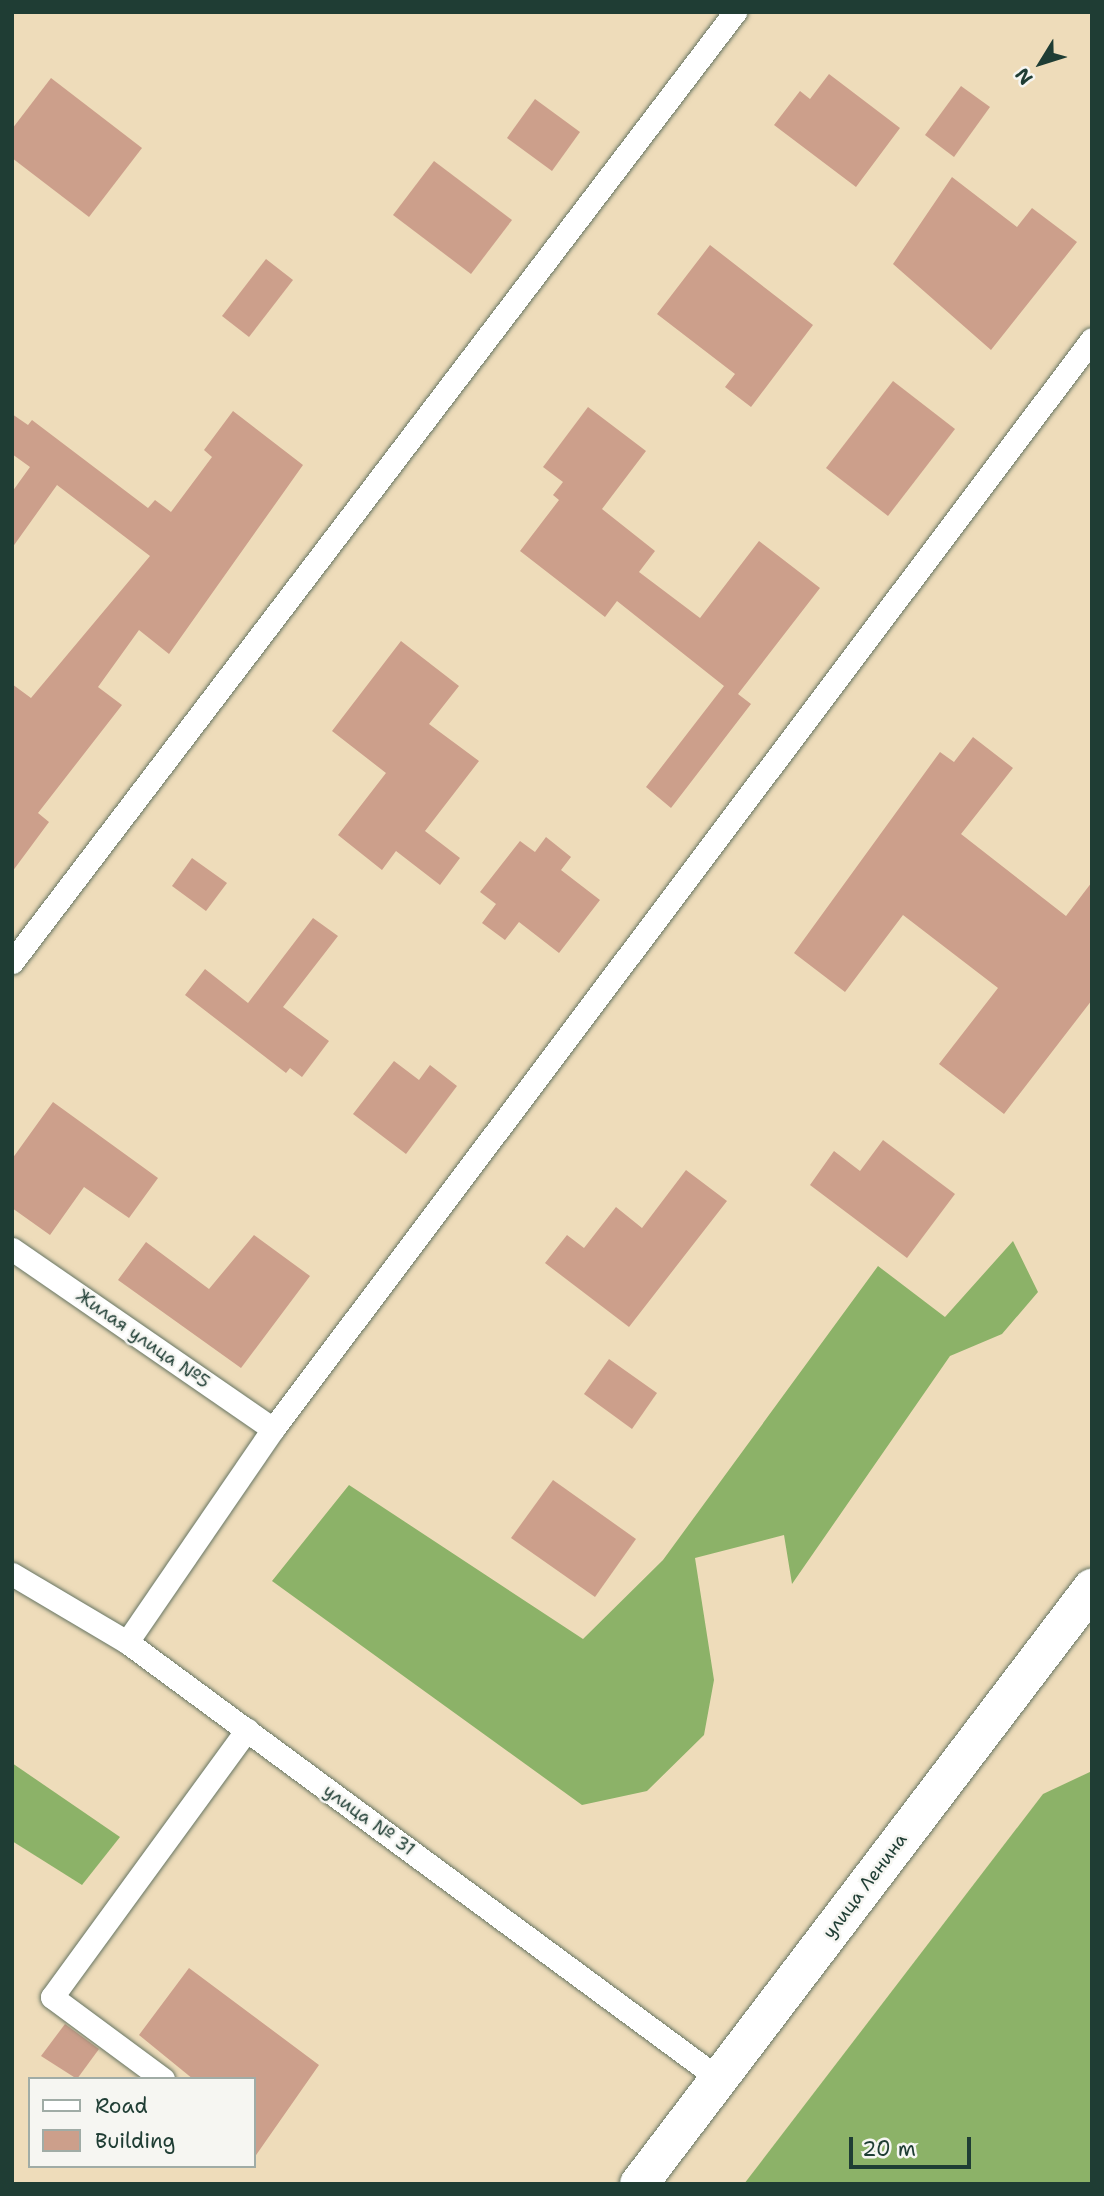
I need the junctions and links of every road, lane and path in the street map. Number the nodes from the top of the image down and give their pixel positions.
1 (735, 12) edge
2 (1092, 340) edge
3 (12, 962) edge
4 (12, 1249) edge
5 (273, 1429) junction
6 (12, 1574) edge
7 (1092, 1588) edge
8 (127, 1642) junction
9 (247, 1730) junction
10 (160, 2077) edge
11 (718, 2078) junction
12 (639, 2184) edge

1 - 3 lane
2 - 5 lane
4 - 5 lane, Жилая улица №5
5 - 8 lane
6 - 8 lane, улица № 31
7 - 11 street, улица Ленина
8 - 9 lane, улица № 31
9 - 10 lane
9 - 11 lane, улица № 31
11 - 12 street, улица Ленина

